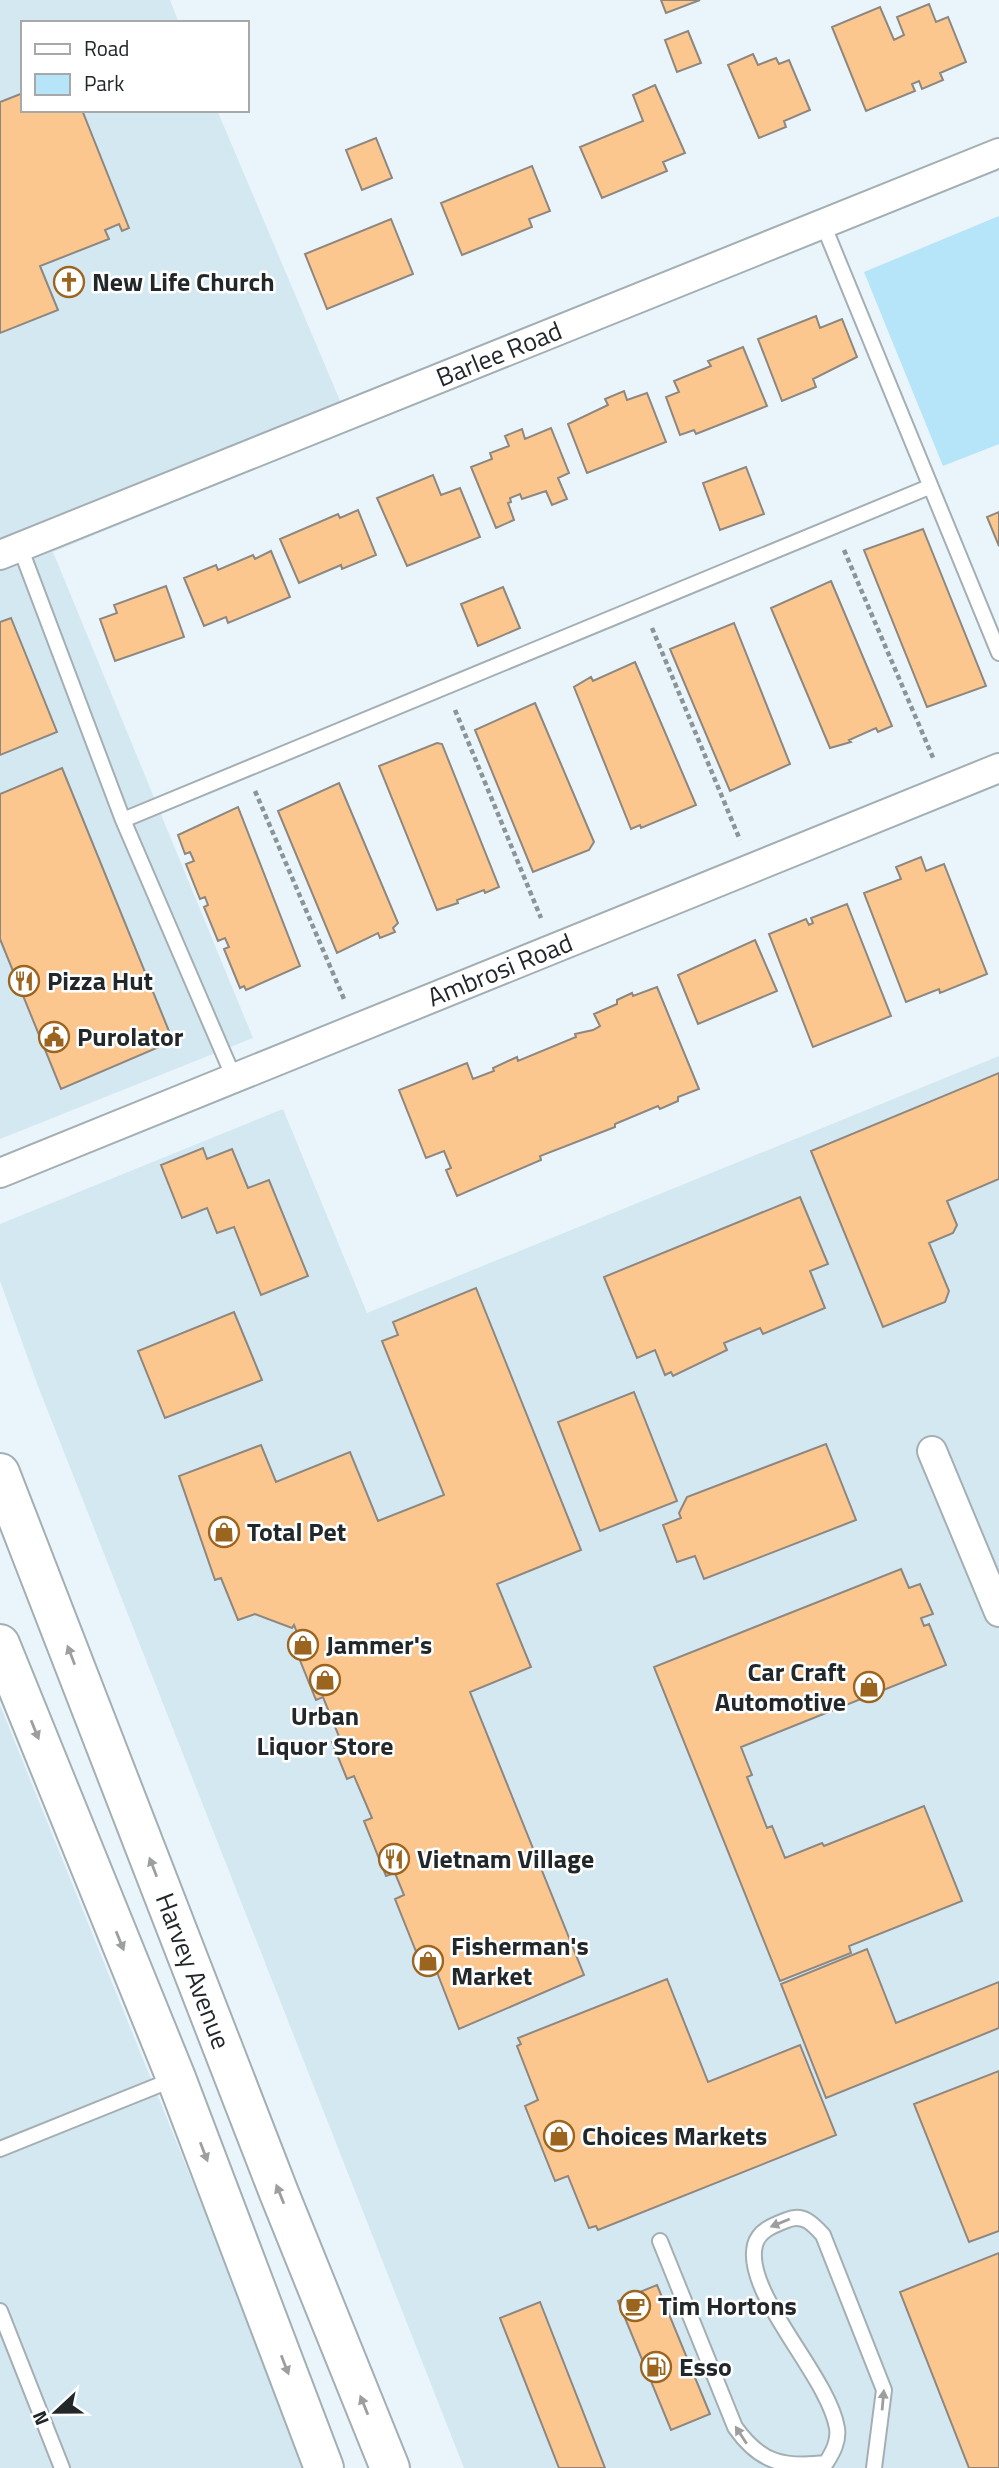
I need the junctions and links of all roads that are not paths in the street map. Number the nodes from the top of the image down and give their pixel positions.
1 (999, 153) edge
2 (822, 224) junction
3 (929, 487) junction
4 (10, 551) edge
5 (999, 653) edge
6 (999, 768) edge
7 (123, 820) junction
8 (234, 1078) junction
9 (0, 1173) edge
10 (932, 1451) dead end
11 (0, 1473) edge
12 (999, 1612) edge
13 (0, 1644) edge
14 (176, 2078) junction
15 (0, 2149) edge
16 (660, 2241) dead end
17 (0, 2311) edge
18 (62, 2468) edge
19 (324, 2468) edge
20 (390, 2468) edge
21 (874, 2468) edge

1 - 2 street, Barlee Road
2 - 3 lane
2 - 4 street, Barlee Road
3 - 5 lane
3 - 7 lane
4 - 7 lane
6 - 8 street, Ambrosi Road
7 - 8 lane
8 - 9 street, Ambrosi Road
10 - 12 street
20 -> 11 highway, Harvey Avenue
13 -> 14 highway, Harvey Avenue
14 - 15 lane
14 -> 19 highway, Harvey Avenue
21 -> 16 lane
17 - 18 lane

